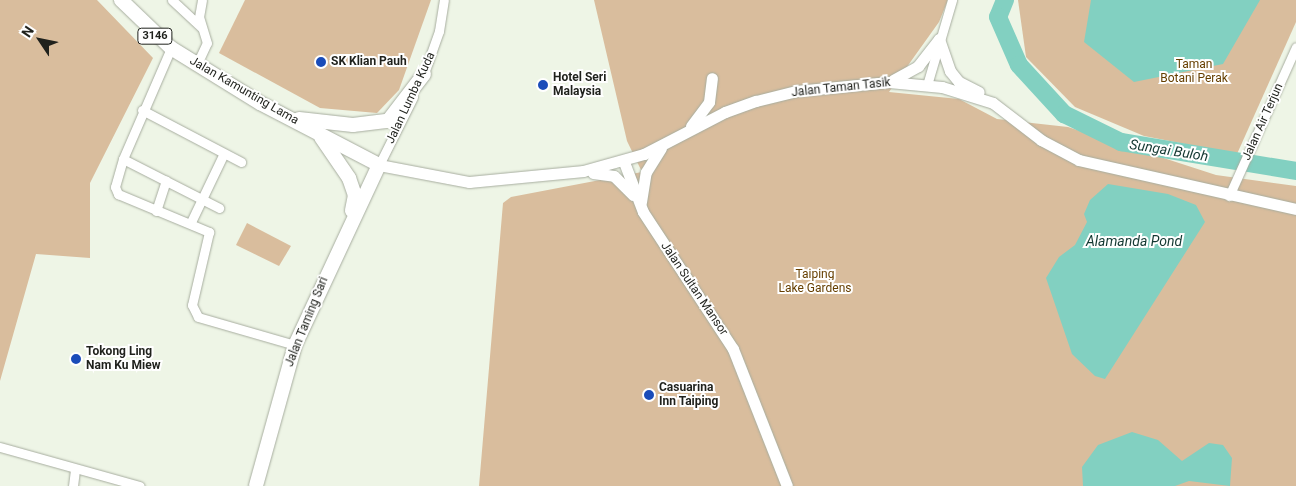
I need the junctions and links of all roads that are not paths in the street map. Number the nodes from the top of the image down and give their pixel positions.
1 (121, 0) edge
2 (172, 0) edge
3 (202, 0) edge
4 (444, 0) edge
5 (952, 0) edge
6 (201, 27) junction
7 (939, 39) junction
8 (171, 48) junction
9 (1296, 48) edge
10 (197, 64) junction
11 (424, 74) junction
12 (712, 78) dead end
13 (889, 82) junction
14 (927, 84) junction
15 (993, 103) junction
16 (142, 110) junction
17 (286, 116) junction
18 (688, 129) junction
19 (320, 135) junction
20 (666, 143) junction
21 (224, 153) junction
22 (123, 159) junction
23 (241, 162) dead end
24 (624, 162) junction
25 (379, 165) junction
26 (584, 171) junction
27 (166, 181) junction
28 (1229, 196) junction
29 (202, 199) junction
30 (641, 207) junction
31 (220, 208) dead end
32 (1296, 209) edge
33 (156, 211) junction
34 (351, 219) junction
35 (191, 222) junction
36 (295, 345) junction
37 (0, 447) edge
38 (74, 469) junction
39 (73, 486) edge
40 (140, 486) edge
41 (256, 486) edge
42 (787, 486) edge

1 - 8 main road, Jalan Kamunting Lama / 3146
2 - 6 street
3 - 6 street
4 - 11 street, Jalan Lumba Kuda
5 - 7 street
6 - 10 street
7 - 13 street
7 - 14 street
7 - 15 street
8 - 10 main road, Jalan Kamunting Lama / 3146
8 - 16 street
9 - 28 street, Jalan Air Terjun
10 - 17 main road, Jalan Kamunting Lama / 3146
11 - 17 main road
11 - 25 street, Jalan Lumba Kuda
12 - 18 street
13 - 14 street, Jalan Taman Tasik
13 - 18 street, Jalan Taman Tasik
14 - 15 street, Jalan Taman Tasik
15 - 28 street, Jalan Taman Tasik
16 - 21 street
16 - 22 street
17 - 19 main road, Jalan Kamunting Lama / 3146
18 - 20 street, Jalan Taman Tasik
19 - 25 main road, Jalan Kamunting Lama / 3146
19 - 34 main road
20 - 24 street, Jalan Taman Tasik
20 - 30 street
21 - 23 street
21 - 29 street
22 - 27 street
22 - 33 street
24 - 26 street, Jalan Taman Tasik
24 - 30 street
25 - 26 street, Jalan Taman Tasik
25 - 34 main road, Jalan Taming Sari
26 - 30 street
27 - 29 street
27 - 33 street
28 - 32 street, Jalan Taman Tasik
29 - 31 street
29 - 35 street
30 - 42 street, Jalan Sultan Mansor
33 - 35 street
34 - 36 main road, Jalan Taming Sari
35 - 36 street
36 - 41 main road, Jalan Taming Sari
37 - 38 street
38 - 39 street
38 - 40 street

